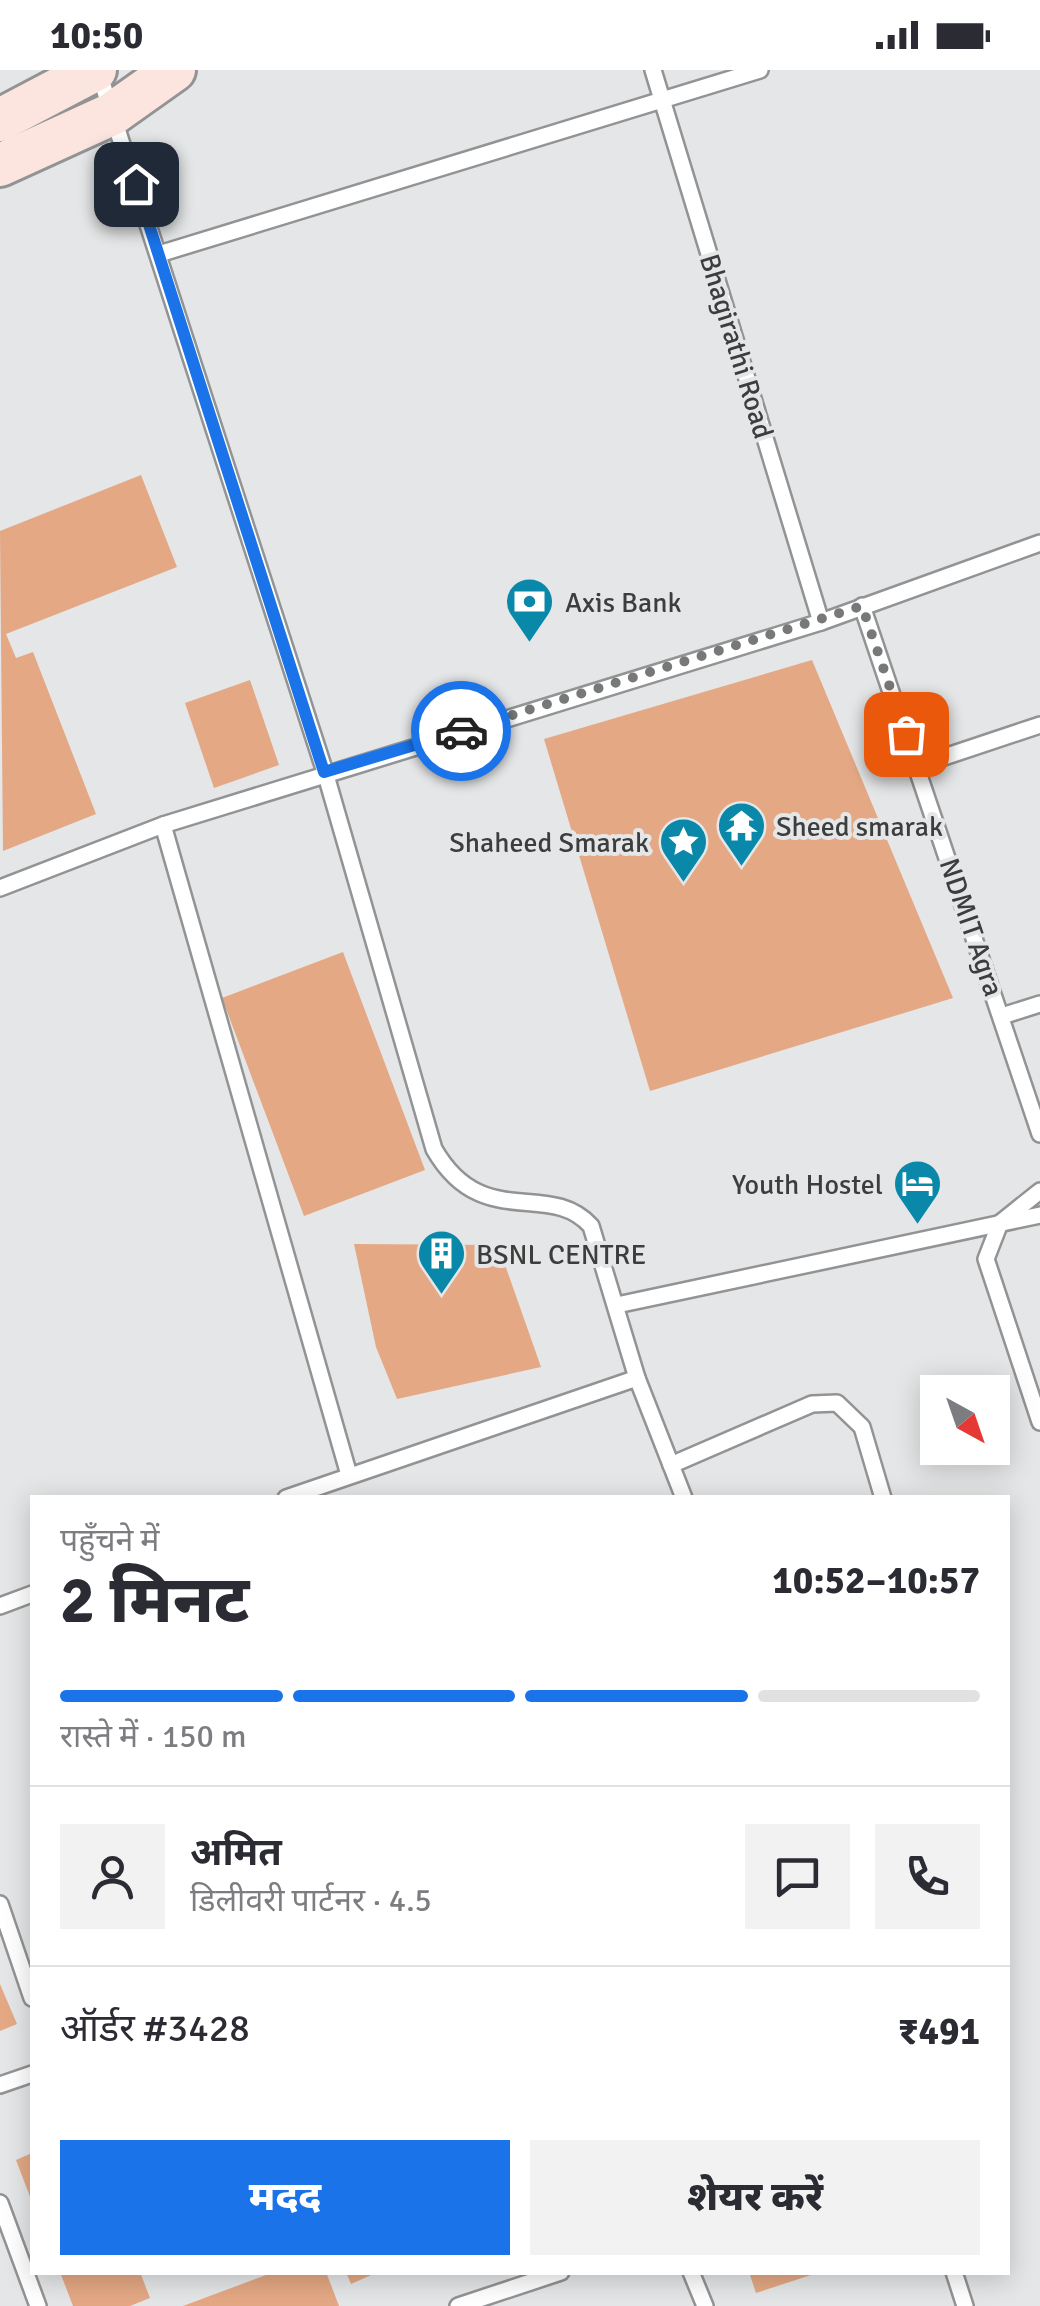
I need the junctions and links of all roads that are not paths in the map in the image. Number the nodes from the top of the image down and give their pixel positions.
1 (97, 70) edge
2 (174, 70) edge
3 (653, 70) edge
4 (760, 70) edge
5 (663, 102) junction
6 (112, 114) junction
7 (0, 120) edge
8 (0, 165) edge
9 (159, 254) junction
10 (1040, 543) edge
11 (862, 606) junction
12 (821, 622) junction
13 (1040, 724) edge
14 (917, 766) junction
15 (324, 772) junction
16 (162, 825) junction
17 (0, 888) edge
18 (1040, 1004) edge
19 (1002, 1016) junction
20 (1040, 1134) edge
21 (1040, 1191) edge
22 (1040, 1214) edge
23 (1000, 1223) junction
24 (617, 1305) junction
25 (637, 1378) junction
26 (1040, 1422) edge
27 (671, 1466) junction
28 (349, 1475) junction
29 (294, 1495) edge
30 (683, 1495) edge
31 (881, 1495) edge
32 (30, 1595) edge
33 (0, 1606) edge
34 (0, 1904) edge
35 (30, 1992) edge
36 (30, 2075) edge
37 (0, 2086) edge
38 (0, 2203) edge
39 (552, 2275) edge
40 (692, 2275) edge
41 (955, 2275) edge
42 (38, 2306) edge
43 (458, 2306) edge
44 (704, 2306) edge
45 (964, 2306) edge

1 - 6 lane
1 - 7 main road
2 - 6 main road
3 - 5 lane, Bhagirathi Road
4 - 5 lane
5 - 9 lane
5 - 12 lane, Bhagirathi Road
6 - 8 main road
6 - 9 lane
9 - 15 lane
10 - 11 lane
11 - 12 lane
11 - 14 lane, NDMIT Agra
12 - 15 lane
13 - 14 lane
14 - 19 lane, NDMIT Agra
15 - 16 lane
15 - 24 lane
16 - 17 lane
16 - 28 lane
18 - 19 lane
19 - 20 lane, NDMIT Agra
21 - 23 lane
22 - 23 lane
23 - 24 lane
23 - 26 lane
24 - 25 lane
25 - 27 lane
25 - 28 lane
27 - 30 lane
27 - 31 lane
28 - 29 lane
32 - 33 lane
34 - 35 lane
36 - 37 lane
38 - 42 lane
39 - 43 lane
40 - 44 lane
41 - 45 lane

